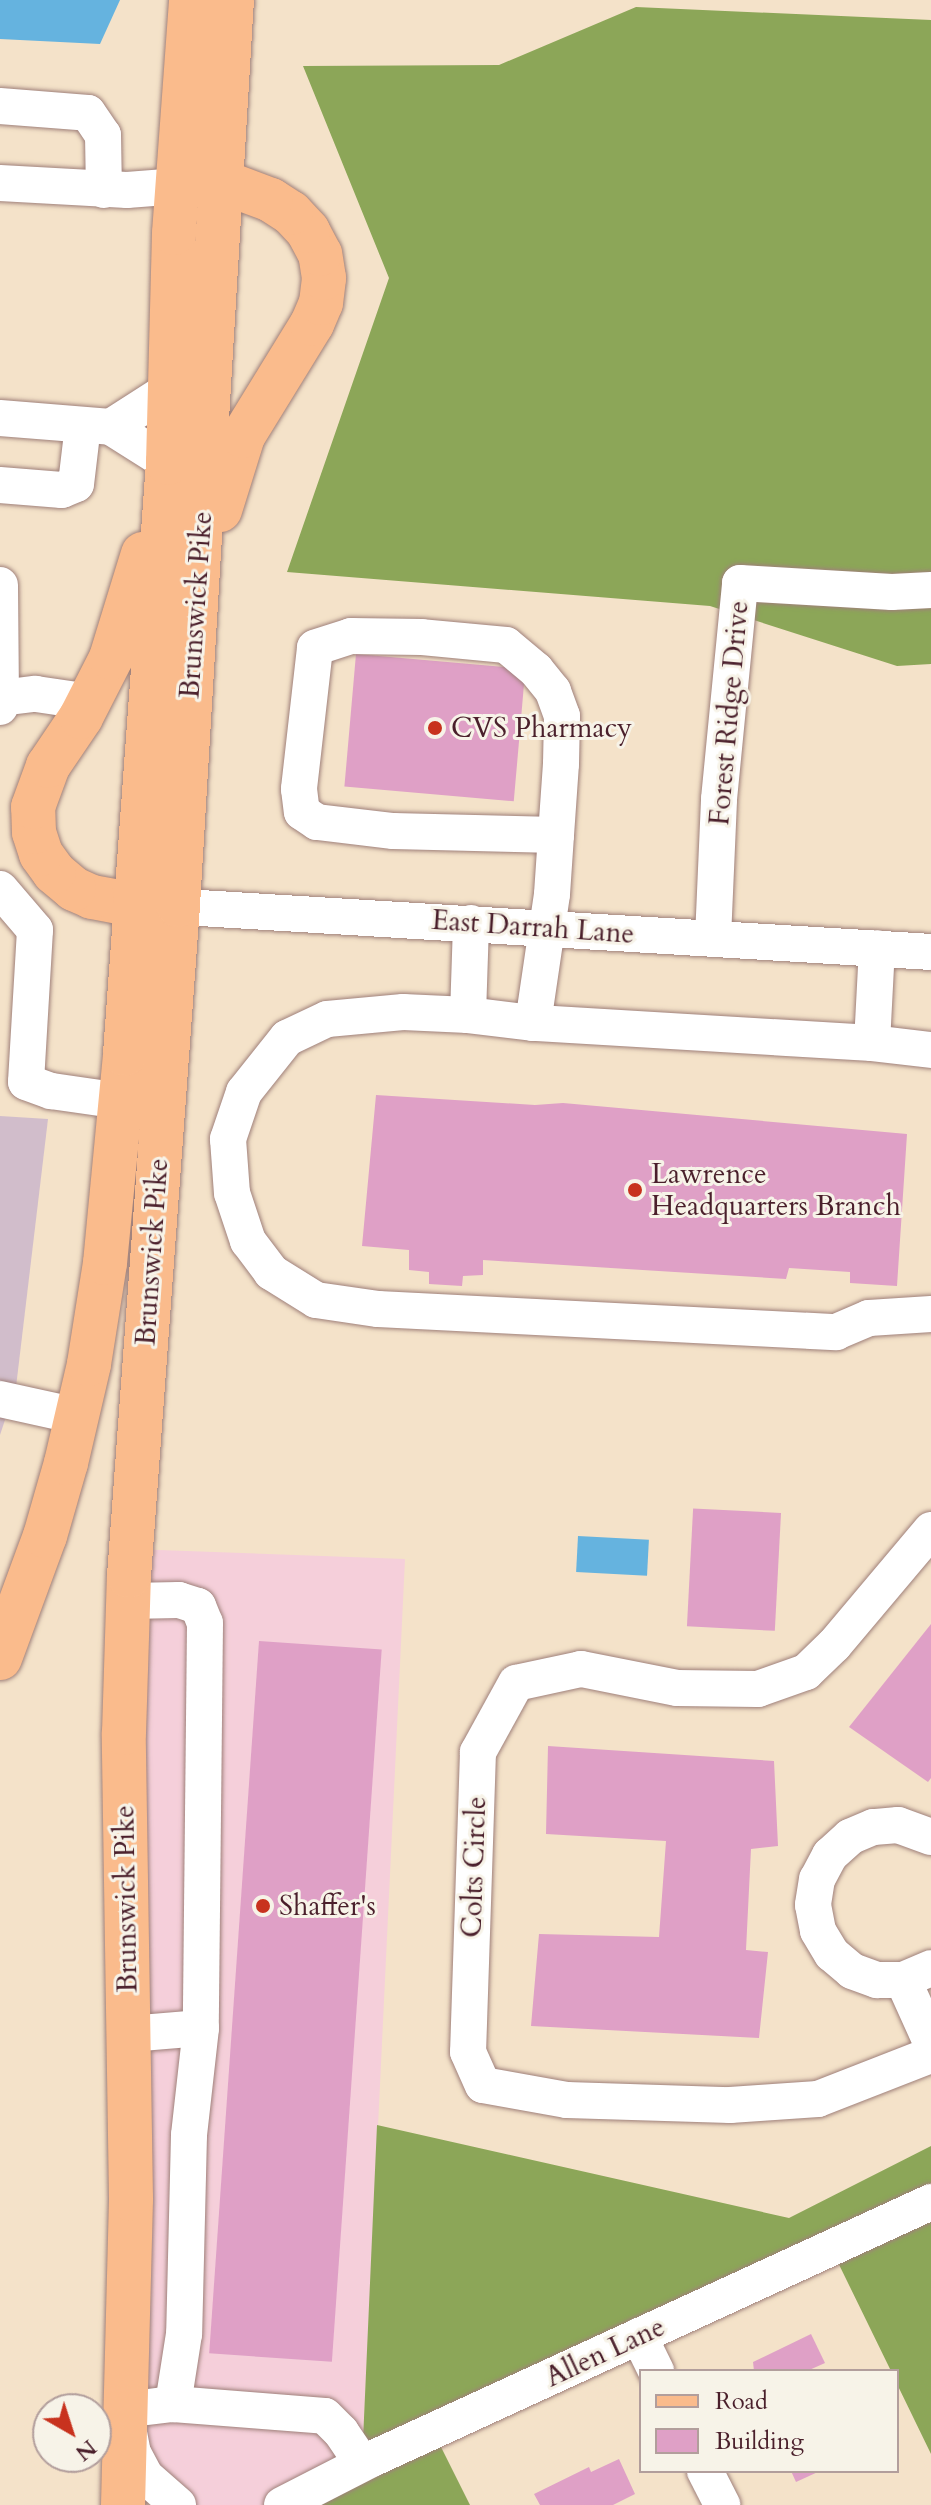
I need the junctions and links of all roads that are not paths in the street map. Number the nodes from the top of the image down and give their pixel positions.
1 (191, 0) edge
2 (232, 0) edge
3 (0, 106) edge
4 (223, 182) junction
5 (0, 183) edge
6 (178, 187) junction
7 (115, 190) junction
8 (174, 233) junction
9 (170, 389) junction
10 (0, 418) edge
11 (97, 426) junction
12 (168, 463) junction
13 (0, 485) edge
14 (0, 585) edge
15 (931, 590) edge
16 (194, 634) junction
17 (1, 698) edge
18 (90, 702) junction
19 (0, 707) edge
20 (556, 835) junction
21 (0, 889) edge
22 (135, 905) junction
23 (178, 905) junction
24 (471, 923) junction
25 (546, 928) junction
26 (713, 938) junction
27 (877, 948) junction
28 (931, 952) edge
29 (468, 1015) junction
30 (533, 1023) junction
31 (872, 1043) junction
32 (931, 1050) edge
33 (13, 1081) edge
34 (120, 1101) junction
35 (931, 1314) edge
36 (0, 1399) edge
37 (77, 1416) junction
38 (931, 1530) edge
39 (128, 1601) junction
40 (0, 1658) edge
41 (931, 1837) edge
42 (917, 1974) edge
43 (201, 2028) junction
44 (129, 2034) junction
45 (931, 2042) edge
46 (931, 2055) edge
47 (931, 2202) edge
48 (639, 2336) junction
49 (655, 2369) edge
50 (173, 2404) junction
51 (127, 2418) junction
52 (362, 2463) junction
53 (706, 2473) edge
54 (123, 2505) edge
55 (178, 2505) edge
56 (282, 2505) edge
57 (722, 2505) edge

1 - 6 main road
2 - 4 main road, Brunswick Pike
3 - 7 street
4 - 6 street
4 - 16 main road, Brunswick Pike
4 - 16 main road
5 - 7 street
6 - 7 street
6 - 8 main road, Brunswick Pike
7 - 8 street
8 - 9 main road, Brunswick Pike
9 - 11 street
9 - 12 main road, Brunswick Pike
10 - 11 street
11 - 12 street
11 - 13 street
12 - 18 main road
12 - 22 main road, Brunswick Pike
14 - 17 street
15 - 26 street, Forest Ridge Drive
16 - 23 main road, Brunswick Pike
17 - 18 street
17 - 19 street
18 - 22 main road
20 - 20 street
20 - 25 street
21 - 33 street
22 - 23 street, East Darrah Lane
22 - 34 main road, Brunswick Pike
23 - 24 street, East Darrah Lane
23 - 39 main road, Brunswick Pike
24 - 25 street, East Darrah Lane
24 - 29 street
25 - 26 street, East Darrah Lane
25 - 30 street
26 - 27 street, East Darrah Lane
27 - 28 street, East Darrah Lane
27 - 31 street
29 - 30 street
29 - 35 street
30 - 31 street
31 - 32 street
33 - 34 street
34 - 37 main road, Brunswick Pike
36 - 37 street
37 - 40 main road, Brunswick Pike
38 - 46 street, Colts Circle
39 - 43 street
39 - 44 main road, Brunswick Pike
41 - 42 street
42 - 45 street
43 - 44 street
43 - 50 street
44 - 51 main road, Brunswick Pike
47 - 48 street, Allen Lane
48 - 49 street
48 - 52 street, Allen Lane
50 - 51 street
50 - 52 street
51 - 54 main road, Brunswick Pike
51 - 55 street
52 - 56 street, Allen Lane
53 - 57 street

